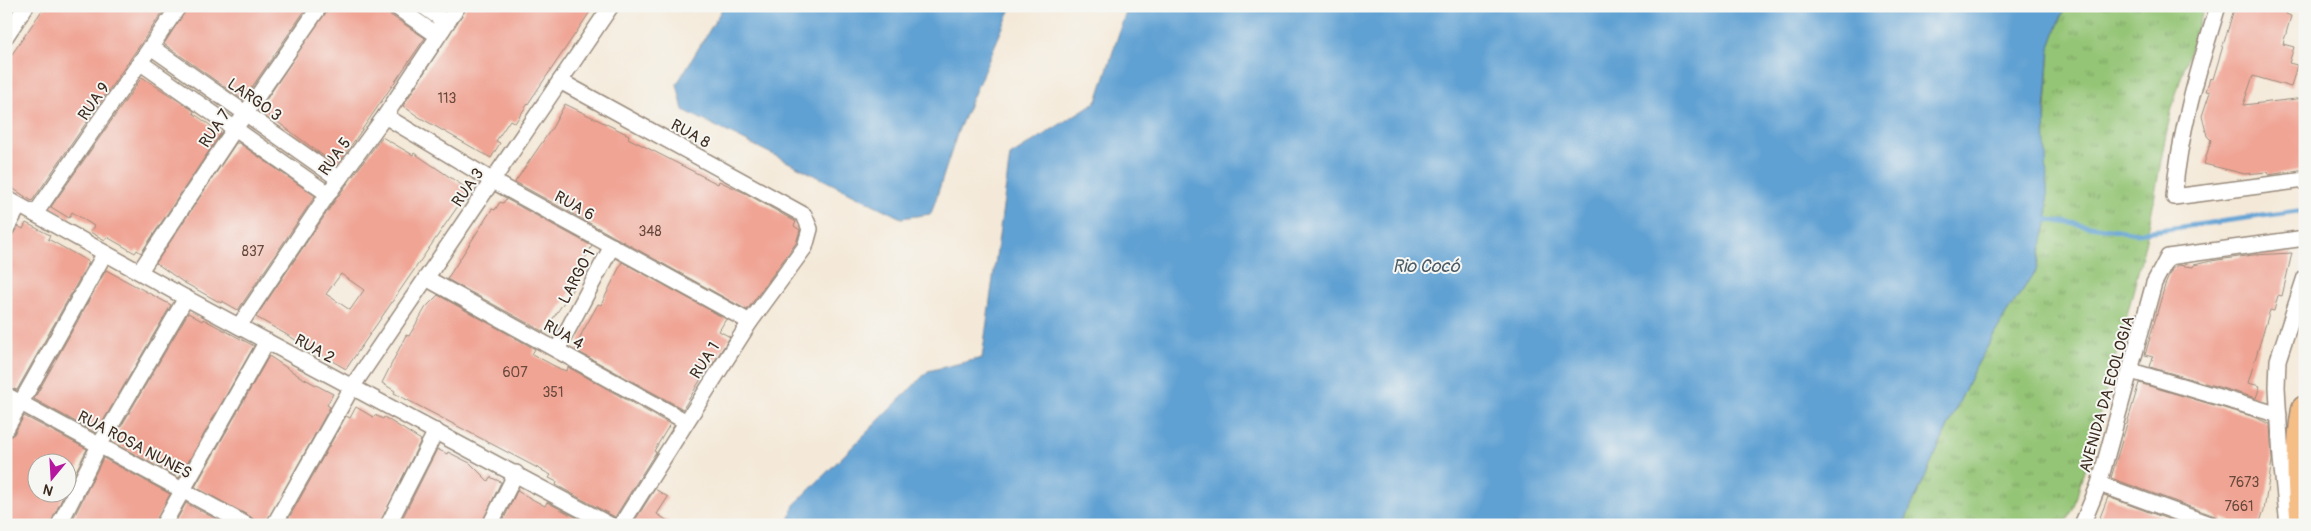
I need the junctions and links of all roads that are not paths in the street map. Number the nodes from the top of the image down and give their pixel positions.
1 (26, 6) edge
2 (179, 6) edge
3 (320, 6) edge
4 (394, 6) edge
5 (423, 6) edge
6 (458, 6) edge
7 (611, 6) edge
8 (2218, 6) edge
9 (442, 30) junction
10 (6, 36) edge
11 (151, 47) junction
12 (141, 63) junction
13 (560, 82) junction
14 (245, 114) junction
15 (385, 116) junction
16 (234, 130) junction
17 (339, 179) junction
18 (2305, 180) edge
19 (493, 181) junction
20 (328, 194) junction
21 (13, 202) edge
22 (35, 214) junction
23 (804, 215) joint
24 (6, 228) edge
25 (2305, 238) edge
26 (612, 246) junction
27 (105, 253) junction
28 (140, 271) junction
29 (2305, 277) edge
30 (426, 278) junction
31 (186, 298) junction
32 (750, 322) junction
33 (239, 326) junction
34 (267, 341) junction
35 (557, 350) junction
36 (2131, 370) junction
37 (352, 388) junction
38 (6, 395) edge
39 (20, 403) junction
40 (2305, 410) edge
41 (2279, 415) junction
42 (685, 421) junction
43 (6, 429) edge
44 (436, 431) junction
45 (100, 444) junction
46 (516, 473) junction
47 (2099, 484) junction
48 (182, 489) junction
49 (600, 523) edge
50 (59, 525) edge
51 (163, 525) edge
52 (247, 525) edge
53 (274, 525) edge
54 (388, 525) edge
55 (490, 525) edge
56 (621, 525) edge
57 (2082, 525) edge
58 (2212, 525) edge
59 (2288, 525) edge
60 (2304, 525) edge

1 - 10 street
2 - 11 street, RUA 9
3 - 14 street, RUA 7
4 - 9 street
5 - 9 street
6 - 9 street, RUA 5
7 - 13 street, RUA 3
8 - 18 street
9 - 15 street, RUA 5
11 - 12 street, RUA 9
11 - 14 street, LARGO 3
12 - 16 street
12 - 22 street, RUA 9
13 - 19 street, RUA 3
13 - 23 street, RUA 8
14 - 16 street, RUA 7
14 - 17 street, LARGO 3
15 - 17 street, RUA 5
15 - 19 street, RUA 6
16 - 20 street
16 - 28 street, RUA 7
17 - 20 street, RUA 5
19 - 26 street, RUA 6
19 - 30 street, RUA 3
20 - 33 street, RUA 5
21 - 22 street, RUA 2
21 - 24 street
22 - 27 street, RUA 2
23 - 32 street, RUA 1
25 - 36 street, AVENIDA DA ECOLOGIA
26 - 32 street, RUA 6
26 - 35 street, LARGO 1
27 - 28 street, RUA 2
27 - 39 street
28 - 31 street, RUA 2
29 - 41 street
30 - 35 street, RUA 4
30 - 37 street, RUA 3
31 - 33 street, RUA 2
31 - 45 street
32 - 42 street, RUA 1
33 - 34 street, RUA 2
34 - 37 street, RUA 2
34 - 48 street
35 - 42 street, RUA 4
36 - 41 street
36 - 47 street, AVENIDA DA ECOLOGIA
37 - 44 street, RUA 2
37 - 53 street, RUA 3
38 - 39 street, RUA ROSA NUNES
39 - 43 street
39 - 45 street, RUA ROSA NUNES
40 - 60 highway
41 - 59 street
42 - 56 street, RUA 1
44 - 46 street, RUA 2
44 - 54 street
45 - 48 street, RUA ROSA NUNES
45 - 50 street
46 - 49 street, RUA 2
46 - 55 street
47 - 57 street, AVENIDA DA ECOLOGIA
47 - 58 street
48 - 51 street
48 - 52 street, RUA ROSA NUNES

